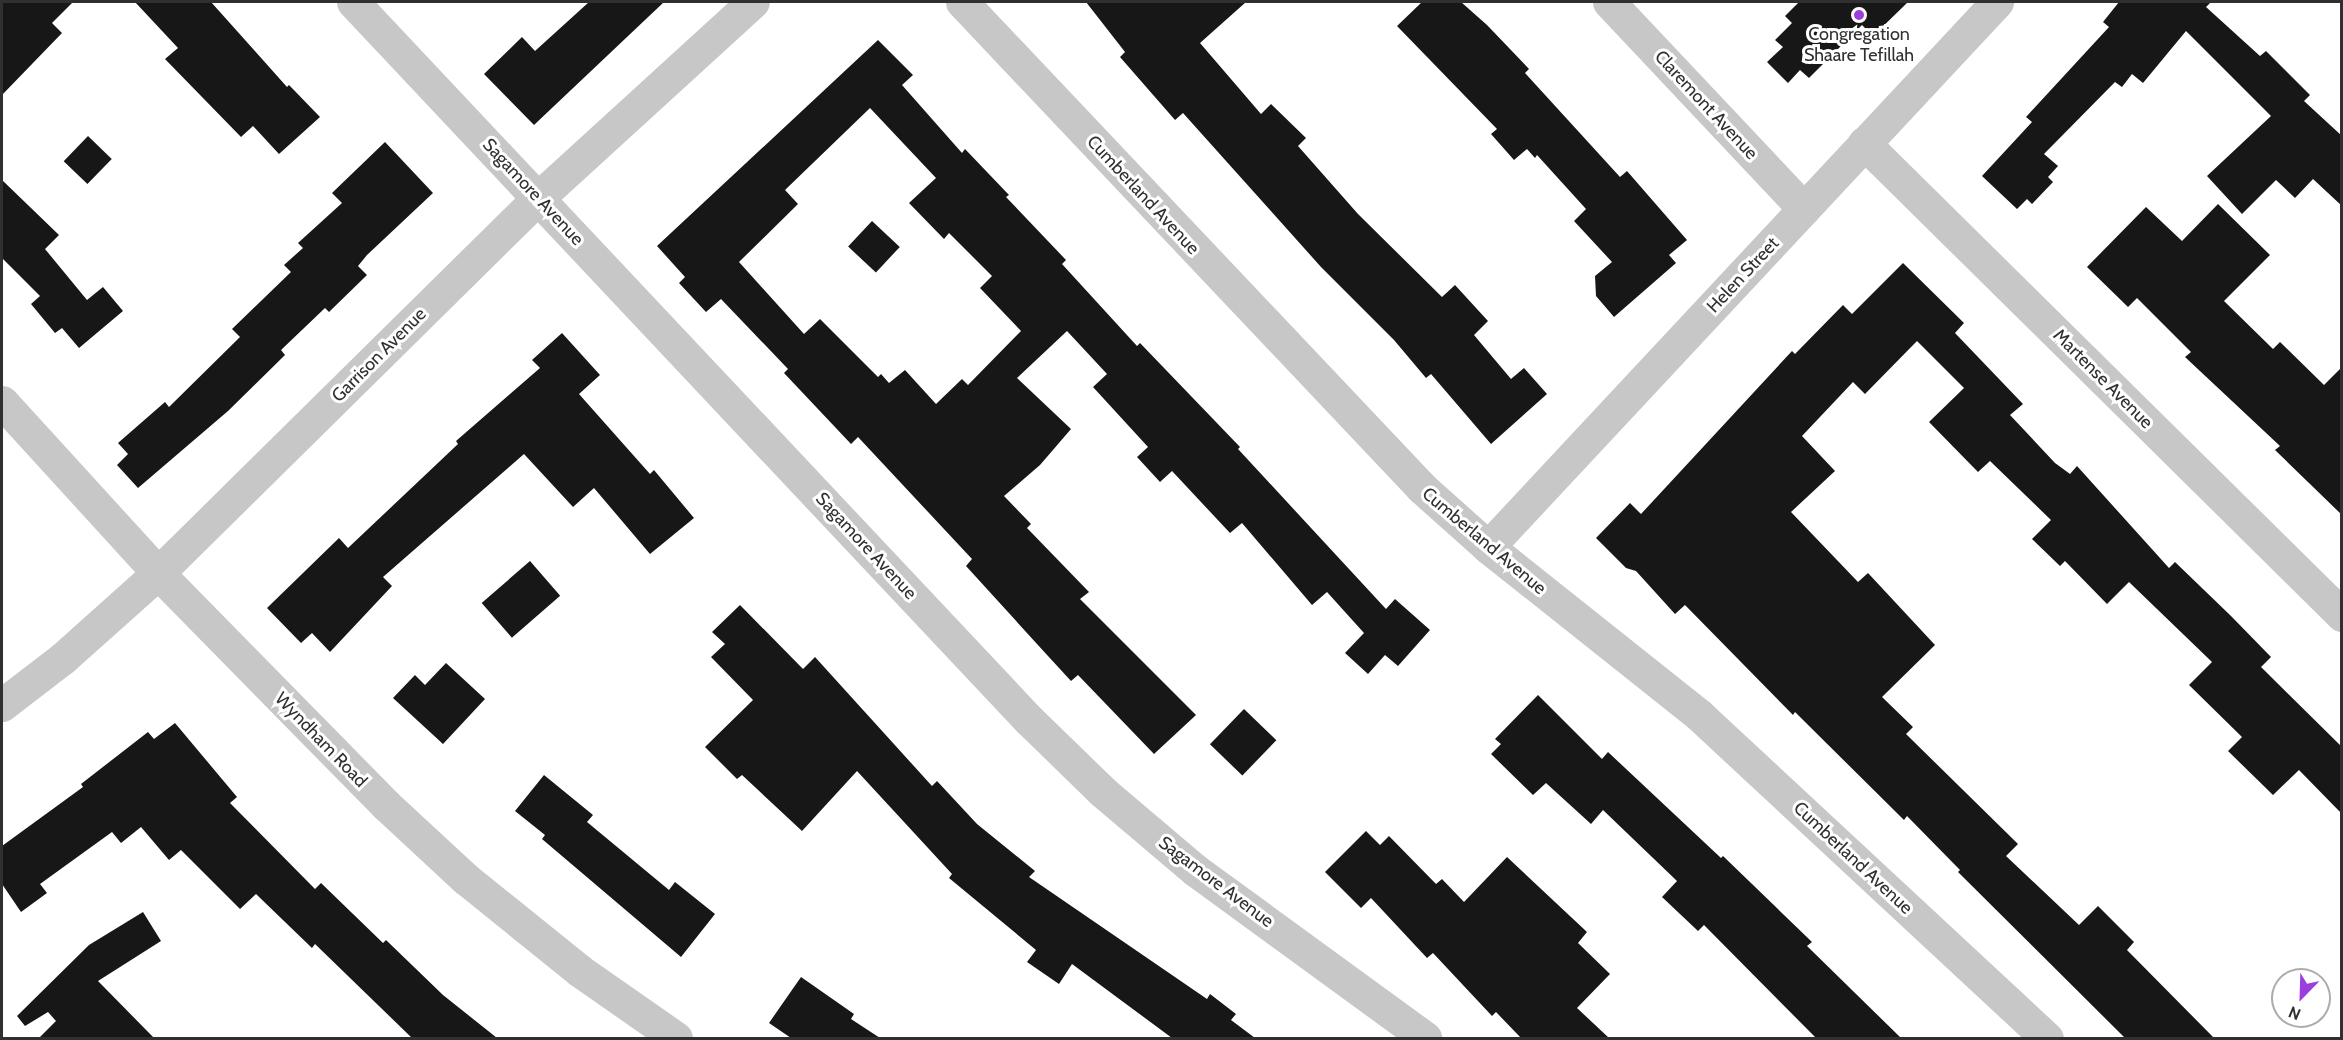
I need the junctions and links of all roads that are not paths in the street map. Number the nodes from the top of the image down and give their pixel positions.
1 (353, 2) edge
2 (753, 2) edge
3 (962, 2) edge
4 (1609, 2) edge
5 (1996, 2) edge
6 (1864, 143) junction
7 (538, 198) junction
8 (1804, 209) junction
9 (2, 402) edge
10 (1488, 547) junction
11 (158, 573) junction
12 (2342, 615) edge
13 (2, 705) edge
14 (676, 1038) edge
15 (1425, 1038) edge
16 (2047, 1038) edge

1 - 7 street, Sagamore Avenue
2 - 7 street, Garrison Avenue
3 - 10 street, Cumberland Avenue
4 - 8 street, Claremont Avenue
5 - 6 street, Helen Street
6 - 8 street, Helen Street
6 - 12 street, Martense Avenue
7 - 11 street, Garrison Avenue
7 - 15 street, Sagamore Avenue
8 - 10 street, Helen Street
9 - 11 street, Wyndham Road
10 - 16 street, Cumberland Avenue
11 - 13 street, Garrison Avenue
11 - 14 street, Wyndham Road

